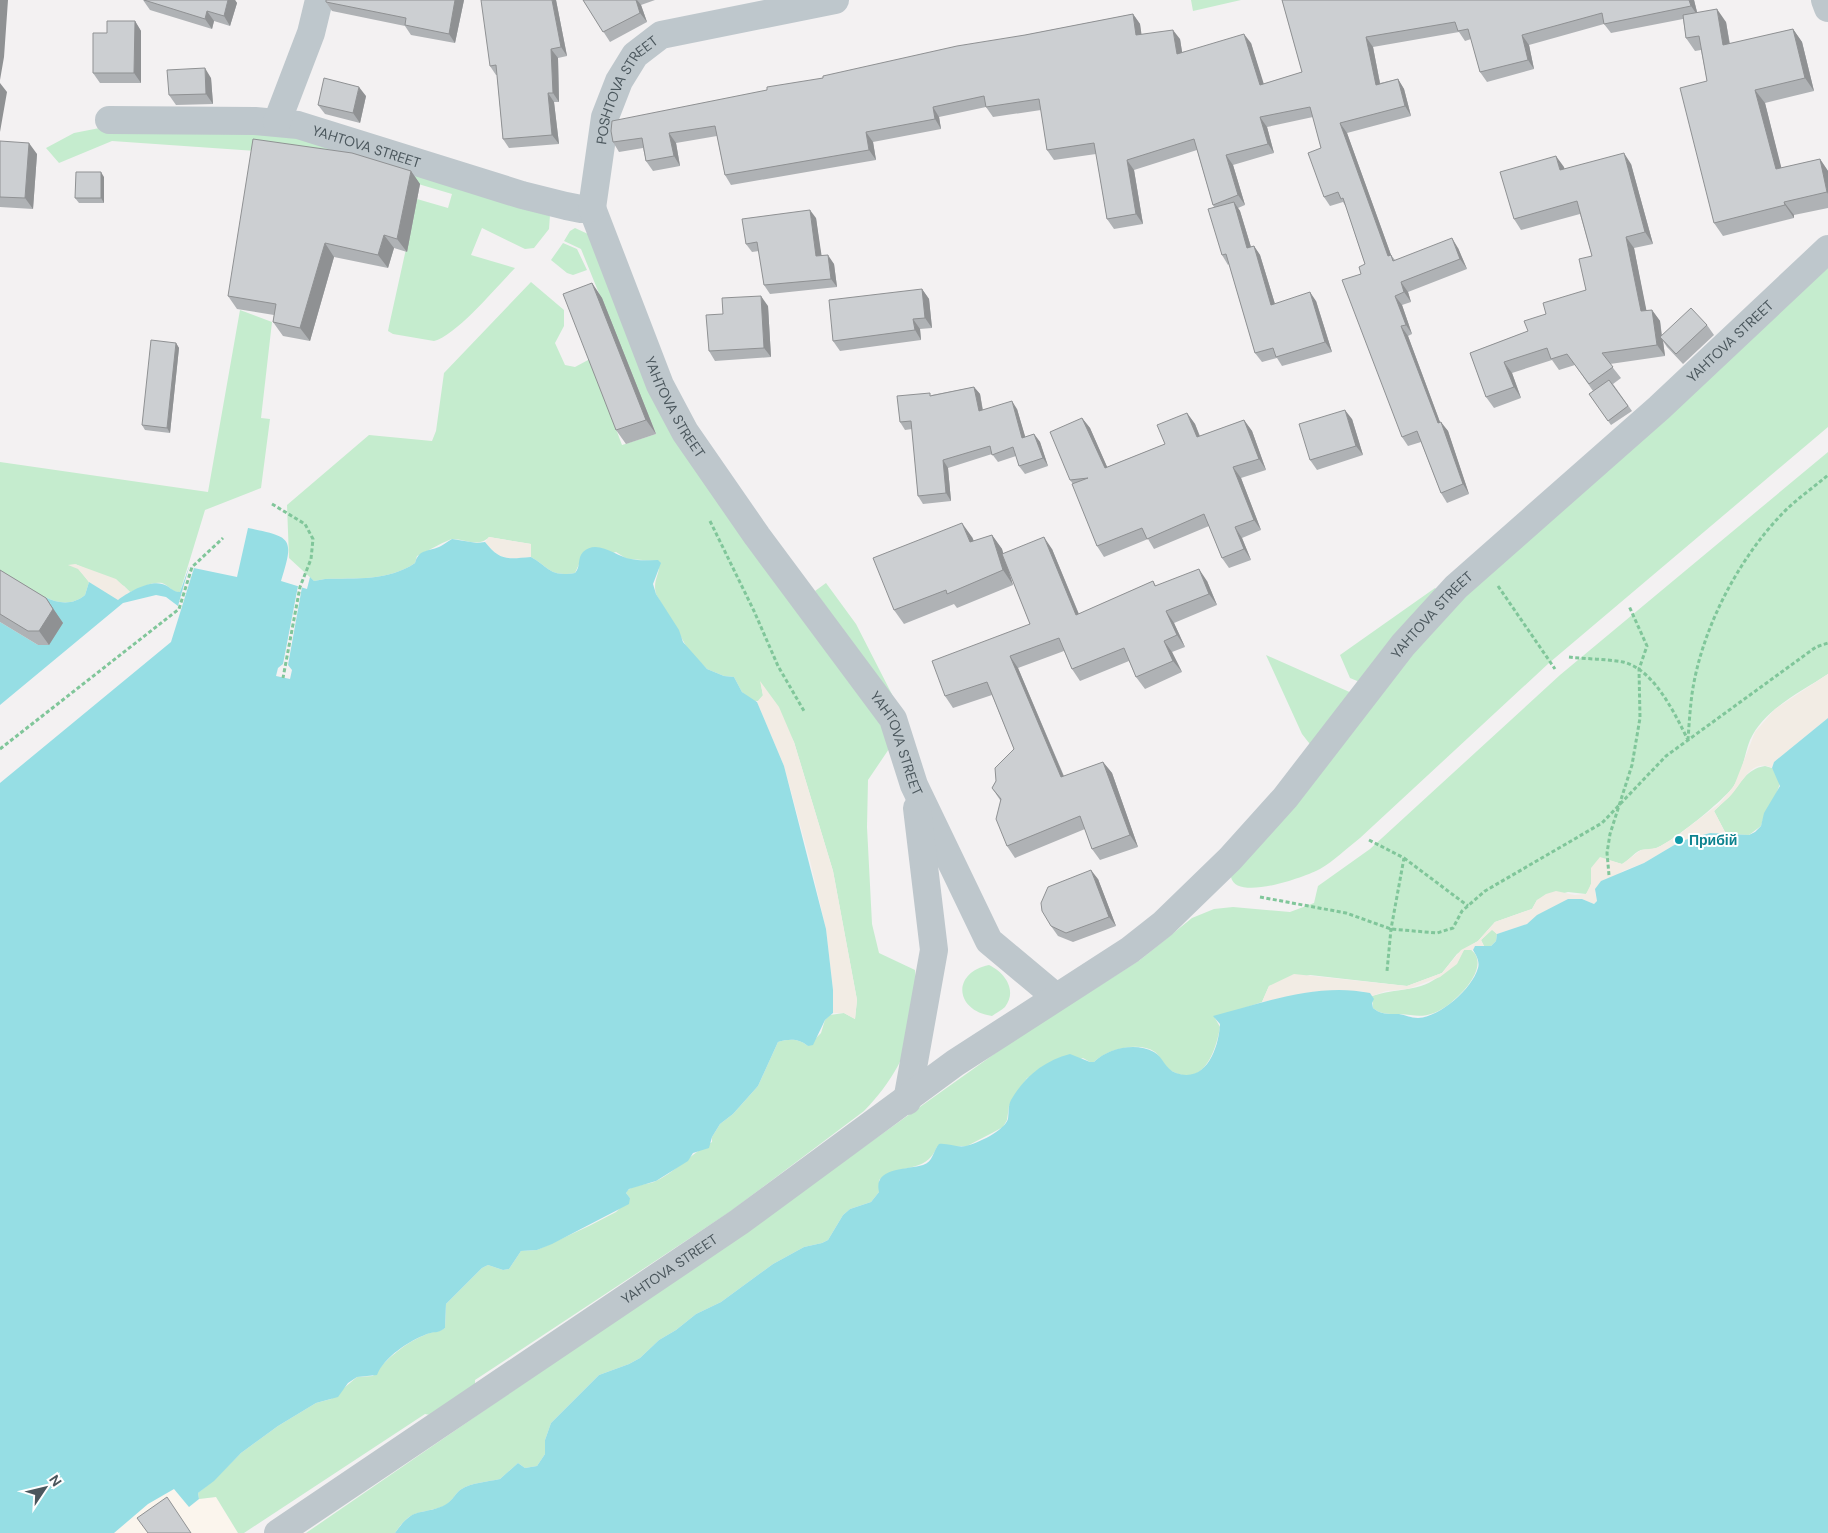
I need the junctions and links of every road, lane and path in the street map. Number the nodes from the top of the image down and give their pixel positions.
1 (319, 0) edge
2 (835, 0) edge
3 (1825, 0) edge
4 (1828, 8) edge
5 (110, 120) dead end
6 (277, 122) junction
7 (592, 208) junction
8 (1828, 249) edge
9 (1828, 475) edge
10 (272, 504) dead end
11 (707, 513) dead end
12 (223, 538) dead end
13 (1482, 563) junction
14 (1629, 606) dead end
15 (1828, 643) edge
16 (1569, 657) dead end
17 (1639, 669) junction
18 (1554, 670) dead end
19 (283, 678) dead end
20 (804, 711) dead end
21 (1688, 741) junction
22 (0, 750) edge
23 (914, 785) junction
24 (1620, 806) junction
25 (1369, 840) dead end
26 (1404, 858) junction
27 (1609, 874) dead end
28 (1260, 898) dead end
29 (1468, 906) junction
30 (1391, 930) junction
31 (1387, 972) dead end
32 (1056, 997) junction
33 (906, 1100) junction
34 (278, 1533) edge

1 - 6 street
2 - 7 street, POSHTOVA STREET
3 - 4 street
5 - 6 street, YAHTOVA STREET
6 - 7 street, YAHTOVA STREET
7 - 23 street, YAHTOVA STREET
8 - 13 street, YAHTOVA STREET
9 - 21 path
10 - 19 path
11 - 20 path
12 - 22 path
13 - 18 path
13 - 32 street, YAHTOVA STREET
14 - 17 path
15 - 21 path
16 - 17 path
17 - 21 path
17 - 24 path
21 - 24 path
23 - 32 street, YAHTOVA STREET
23 - 33 street
24 - 27 path
24 - 29 path
25 - 26 path
26 - 29 path
26 - 30 path
28 - 30 path
29 - 30 path
30 - 31 path
32 - 33 street, YAHTOVA STREET
33 - 34 street, YAHTOVA STREET

